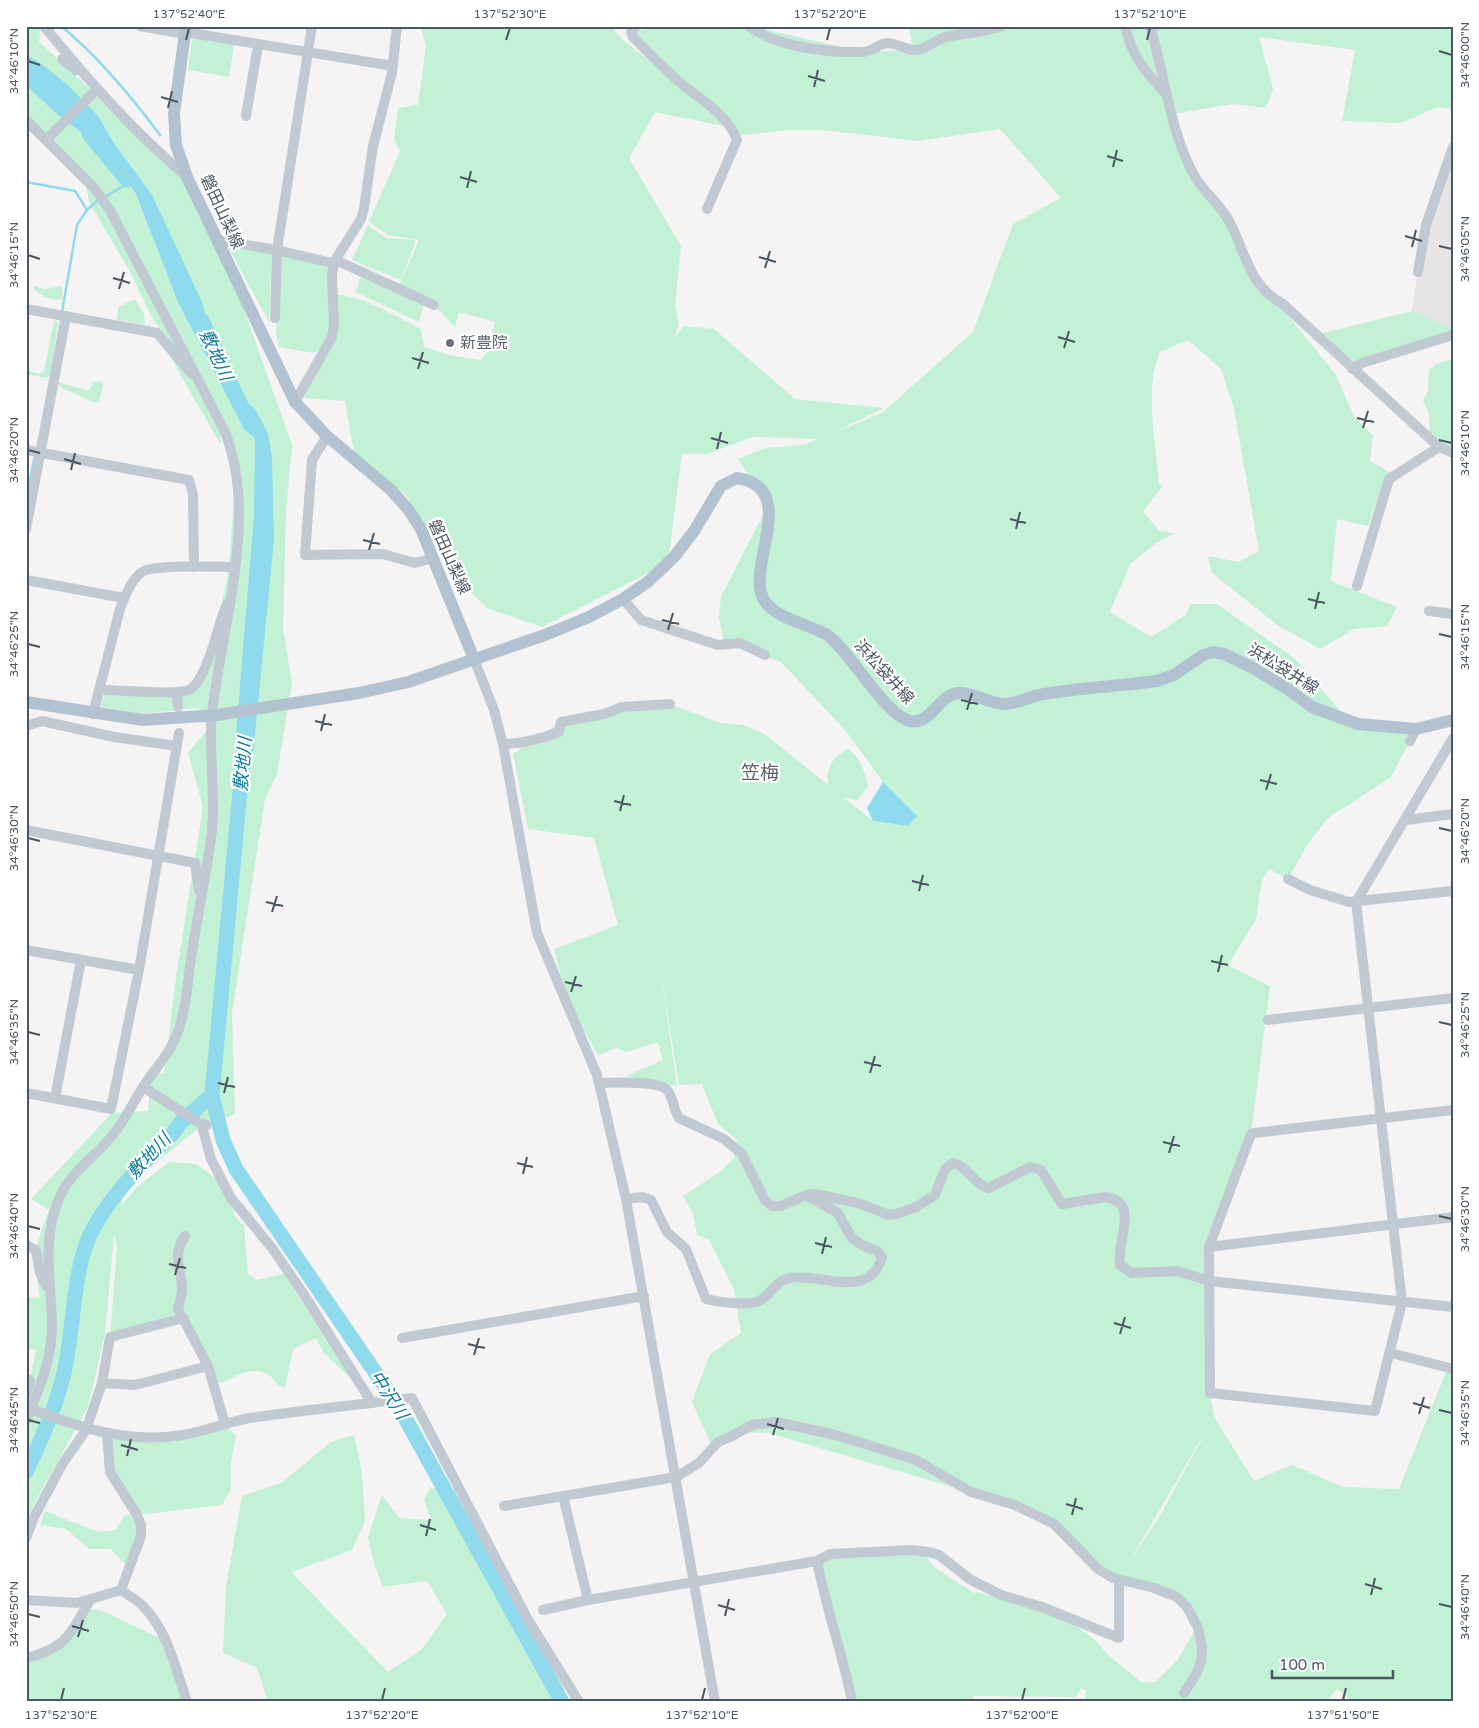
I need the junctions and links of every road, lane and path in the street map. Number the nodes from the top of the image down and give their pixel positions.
1 (44, 26) edge
2 (140, 26) edge
3 (312, 26) edge
4 (397, 26) edge
5 (636, 26) edge
6 (749, 26) edge
7 (1001, 26) edge
8 (1124, 26) edge
9 (1150, 26) edge
10 (186, 31) edge
11 (258, 45) junction
12 (308, 54) junction
13 (62, 60) dead end
14 (393, 66) junction
15 (93, 88) junction
16 (1167, 95) junction
17 (246, 116) dead end
18 (26, 120) edge
19 (26, 130) edge
20 (48, 138) junction
21 (1453, 147) edge
22 (187, 177) junction
23 (707, 209) dead end
24 (216, 240) junction
25 (277, 250) junction
26 (334, 262) junction
27 (1418, 272) dead end
28 (434, 305) dead end
29 (26, 308) edge
30 (66, 316) junction
31 (275, 318) dead end
32 (1453, 335) edge
33 (1352, 369) junction
34 (197, 378) junction
35 (295, 402) junction
36 (327, 436) junction
37 (1439, 447) junction
38 (26, 450) edge
39 (1453, 452) edge
40 (40, 453) junction
41 (26, 529) edge
42 (433, 558) junction
43 (194, 567) junction
44 (234, 567) junction
45 (26, 580) edge
46 (1357, 586) dead end
47 (233, 590) junction
48 (124, 598) junction
49 (623, 599) junction
50 (1429, 611) dead end
51 (1453, 614) edge
52 (765, 655) dead end
53 (474, 659) junction
54 (99, 690) junction
55 (177, 692) junction
56 (26, 702) edge
57 (670, 704) dead end
58 (178, 707) dead end
59 (93, 714) junction
60 (214, 715) junction
61 (1453, 720) edge
62 (26, 726) edge
63 (1416, 729) junction
64 (179, 733) dead end
65 (1453, 738) edge
66 (1410, 741) dead end
67 (503, 744) junction
68 (177, 746) junction
69 (1453, 814) edge
70 (1405, 820) junction
71 (26, 830) edge
72 (158, 856) junction
73 (1288, 879) dead end
74 (1453, 891) edge
75 (200, 900) junction
76 (1356, 902) junction
77 (26, 950) edge
78 (81, 960) junction
79 (139, 970) junction
80 (1453, 998) edge
81 (1368, 1008) junction
82 (1268, 1020) dead end
83 (599, 1084) junction
84 (146, 1088) junction
85 (26, 1093) edge
86 (55, 1098) junction
87 (1453, 1110) edge
88 (1381, 1118) junction
89 (806, 1195) junction
90 (626, 1199) junction
91 (1453, 1217) edge
92 (1393, 1224) junction
93 (185, 1236) dead end
94 (26, 1245) edge
95 (1209, 1247) junction
96 (1209, 1281) junction
97 (49, 1290) junction
98 (644, 1296) junction
99 (1402, 1302) junction
100 (1453, 1307) edge
101 (184, 1318) junction
102 (402, 1338) dead end
103 (1391, 1353) junction
104 (208, 1366) junction
105 (1453, 1369) edge
106 (26, 1378) edge
107 (102, 1383) junction
108 (26, 1394) edge
109 (374, 1403) junction
110 (34, 1410) junction
111 (26, 1421) edge
112 (225, 1424) junction
113 (83, 1428) junction
114 (107, 1433) junction
115 (676, 1476) junction
116 (563, 1496) junction
117 (504, 1506) dead end
118 (26, 1538) edge
119 (817, 1561) junction
120 (1119, 1580) junction
121 (694, 1583) junction
122 (121, 1590) junction
123 (26, 1600) edge
124 (90, 1600) junction
125 (588, 1600) junction
126 (543, 1610) dead end
127 (26, 1658) edge
128 (1184, 1692) dead end
129 (187, 1702) edge
130 (579, 1702) edge
131 (715, 1702) edge
132 (852, 1702) edge

1 - 15 street
2 - 10 street
3 - 12 street
4 - 14 street
5 - 23 street
6 - 7 street
8 - 16 street
9 - 16 street
10 - 11 street
10 - 22 main road, 磐田山梨線
11 - 12 street
11 - 17 street
12 - 14 street
12 - 25 street
13 - 15 street
14 - 26 street
15 - 20 street
15 - 22 street
16 - 33 street
18 - 20 street
19 - 20 street
20 - 34 street
21 - 27 street
22 - 24 main road, 磐田山梨線
24 - 25 street
24 - 35 main road, 磐田山梨線
25 - 26 street
25 - 31 street
26 - 28 street
26 - 35 street
29 - 30 street
30 - 34 street
30 - 40 street
32 - 33 street
33 - 37 street
34 - 44 street
35 - 36 main road, 磐田山梨線
36 - 42 main road, 磐田山梨線
36 - 42 street
37 - 39 street
37 - 46 street
38 - 40 street
40 - 41 street
40 - 43 street
42 - 53 main road, 磐田山梨線
43 - 44 street
43 - 48 street
44 - 47 street
45 - 48 street
47 - 55 street
47 - 60 street
48 - 54 street
49 - 52 street
49 - 53 main road, 浜松袋井線
49 - 63 main road, 浜松袋井線
50 - 51 street
53 - 60 main road
53 - 67 street
54 - 55 street
54 - 59 street
55 - 58 street
56 - 59 main road
57 - 67 street
59 - 60 main road
60 - 75 street
61 - 63 main road, 浜松袋井線
62 - 68 street
63 - 66 street
64 - 68 street
65 - 70 street
67 - 83 street
68 - 72 street
69 - 70 street
70 - 76 street
71 - 72 street
72 - 75 street
72 - 79 street
73 - 76 street
74 - 76 street
75 - 84 street
76 - 81 street
77 - 78 street
78 - 79 street
78 - 86 street
79 - 86 street
80 - 81 street
81 - 82 street
81 - 88 street
83 - 89 street
83 - 90 street
84 - 97 street
84 - 109 street
85 - 86 street
87 - 88 street
88 - 92 street
88 - 95 street
89 - 90 street
89 - 96 street
90 - 98 street
91 - 92 street
92 - 95 street
92 - 99 street
93 - 101 street
94 - 97 street
95 - 96 street
96 - 99 street
96 - 103 street
97 - 110 street
98 - 102 street
98 - 115 street
99 - 100 street
99 - 103 street
101 - 104 street
101 - 107 street
103 - 105 street
104 - 107 street
104 - 112 street
106 - 108 street
107 - 113 street
109 - 112 street
109 - 130 street
110 - 111 street
110 - 113 street
112 - 114 street
113 - 114 street
113 - 118 street
114 - 122 street
115 - 116 street
115 - 120 street
115 - 121 street
116 - 117 street
116 - 125 street
119 - 120 street
119 - 121 street
119 - 132 street
120 - 128 street
121 - 125 street
121 - 131 street
122 - 124 street
122 - 129 street
123 - 124 street
124 - 127 street
125 - 126 street

